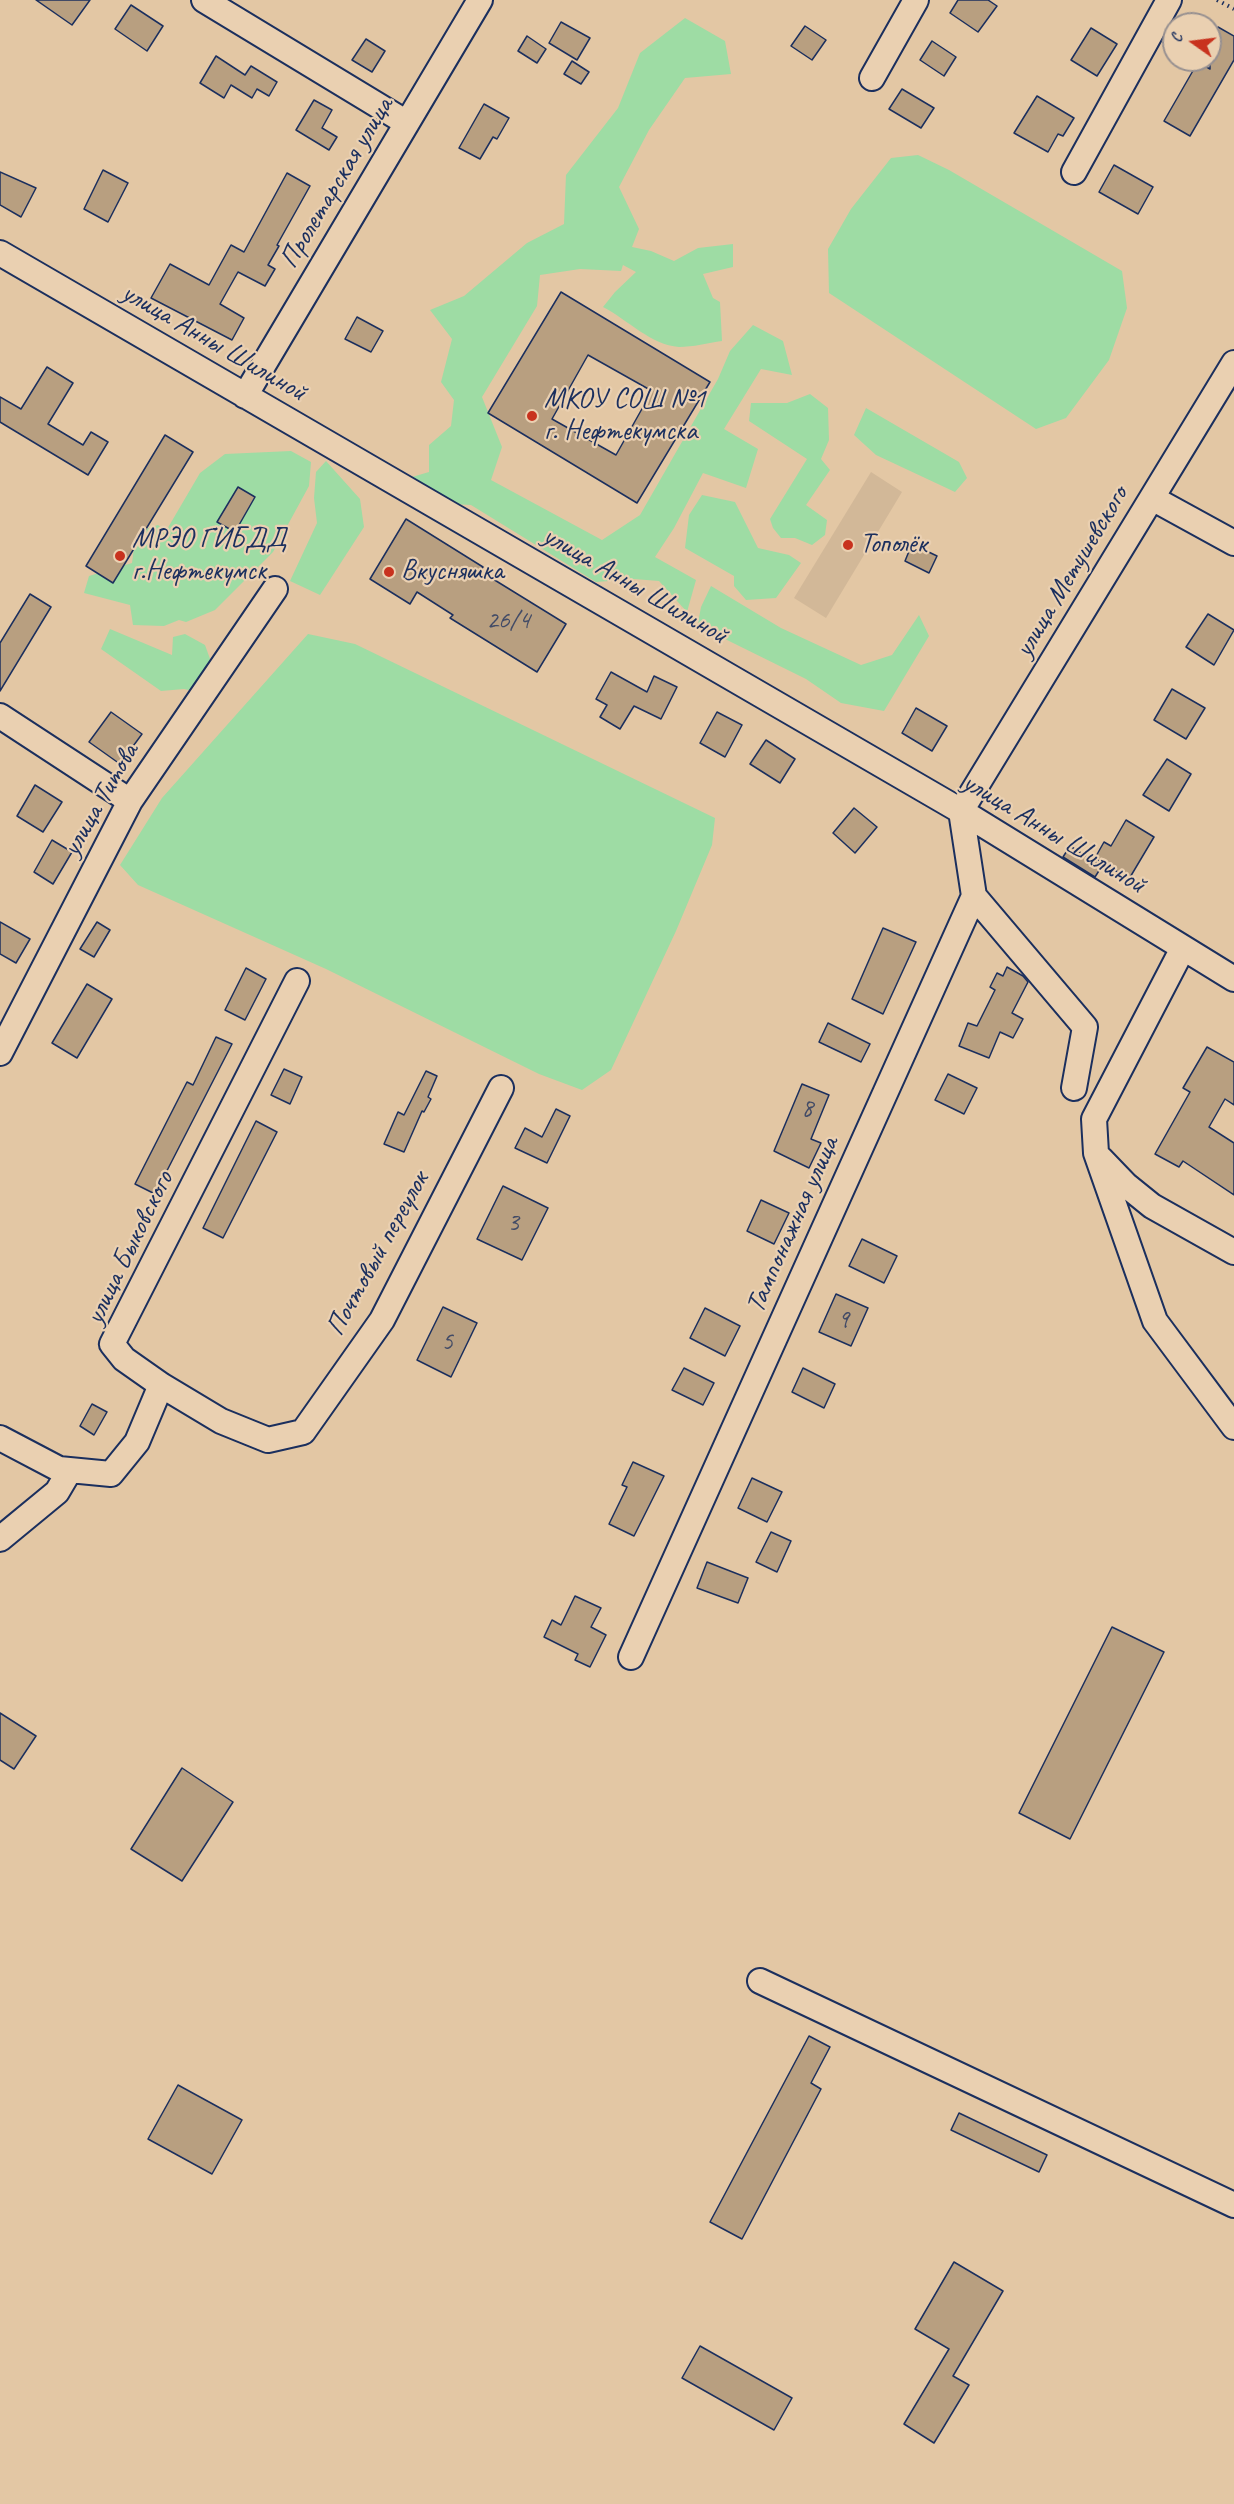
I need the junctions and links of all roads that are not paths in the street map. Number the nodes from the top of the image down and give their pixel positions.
1 (204, 0) edge
2 (480, 0) edge
3 (916, 0) edge
4 (1170, 0) edge
5 (872, 78) dead end
6 (407, 123) junction
7 (1074, 172) dead end
8 (0, 254) edge
9 (1234, 363) edge
10 (245, 396) junction
11 (1152, 498) junction
12 (1234, 543) edge
13 (275, 589) dead end
14 (0, 716) edge
15 (130, 801) junction
16 (961, 812) junction
17 (974, 896) junction
18 (1183, 948) junction
19 (1234, 979) edge
20 (297, 981) dead end
21 (0, 1053) edge
22 (501, 1088) dead end
23 (1074, 1088) dead end
24 (1096, 1153) junction
25 (1234, 1252) edge
26 (161, 1385) junction
27 (1234, 1426) edge
28 (0, 1437) edge
29 (64, 1470) junction
30 (0, 1539) edge
31 (630, 1658) dead end
32 (760, 1982) dead end
33 (1234, 2205) edge

1 - 6 street
2 - 6 street, Пролетарская улица
3 - 5 street
4 - 7 street
6 - 10 street, Пролетарская улица
8 - 10 street, улица Анны Шилиной
9 - 11 street, улица Метушевского
10 - 16 street, улица Анны Шилиной
11 - 12 street
11 - 16 street, улица Метушевского
13 - 15 street, улица Титова
14 - 15 street
15 - 21 street, улица Титова
16 - 17 street
16 - 18 street, улица Анны Шилиной
17 - 23 street
17 - 31 street, Тампонажная улица
18 - 19 street, улица Анны Шилиной
18 - 24 street
20 - 26 street, улица Быковского
22 - 26 street, Почтовый переулок
24 - 25 street
24 - 27 street
26 - 29 street
28 - 29 street
29 - 30 street
32 - 33 street

